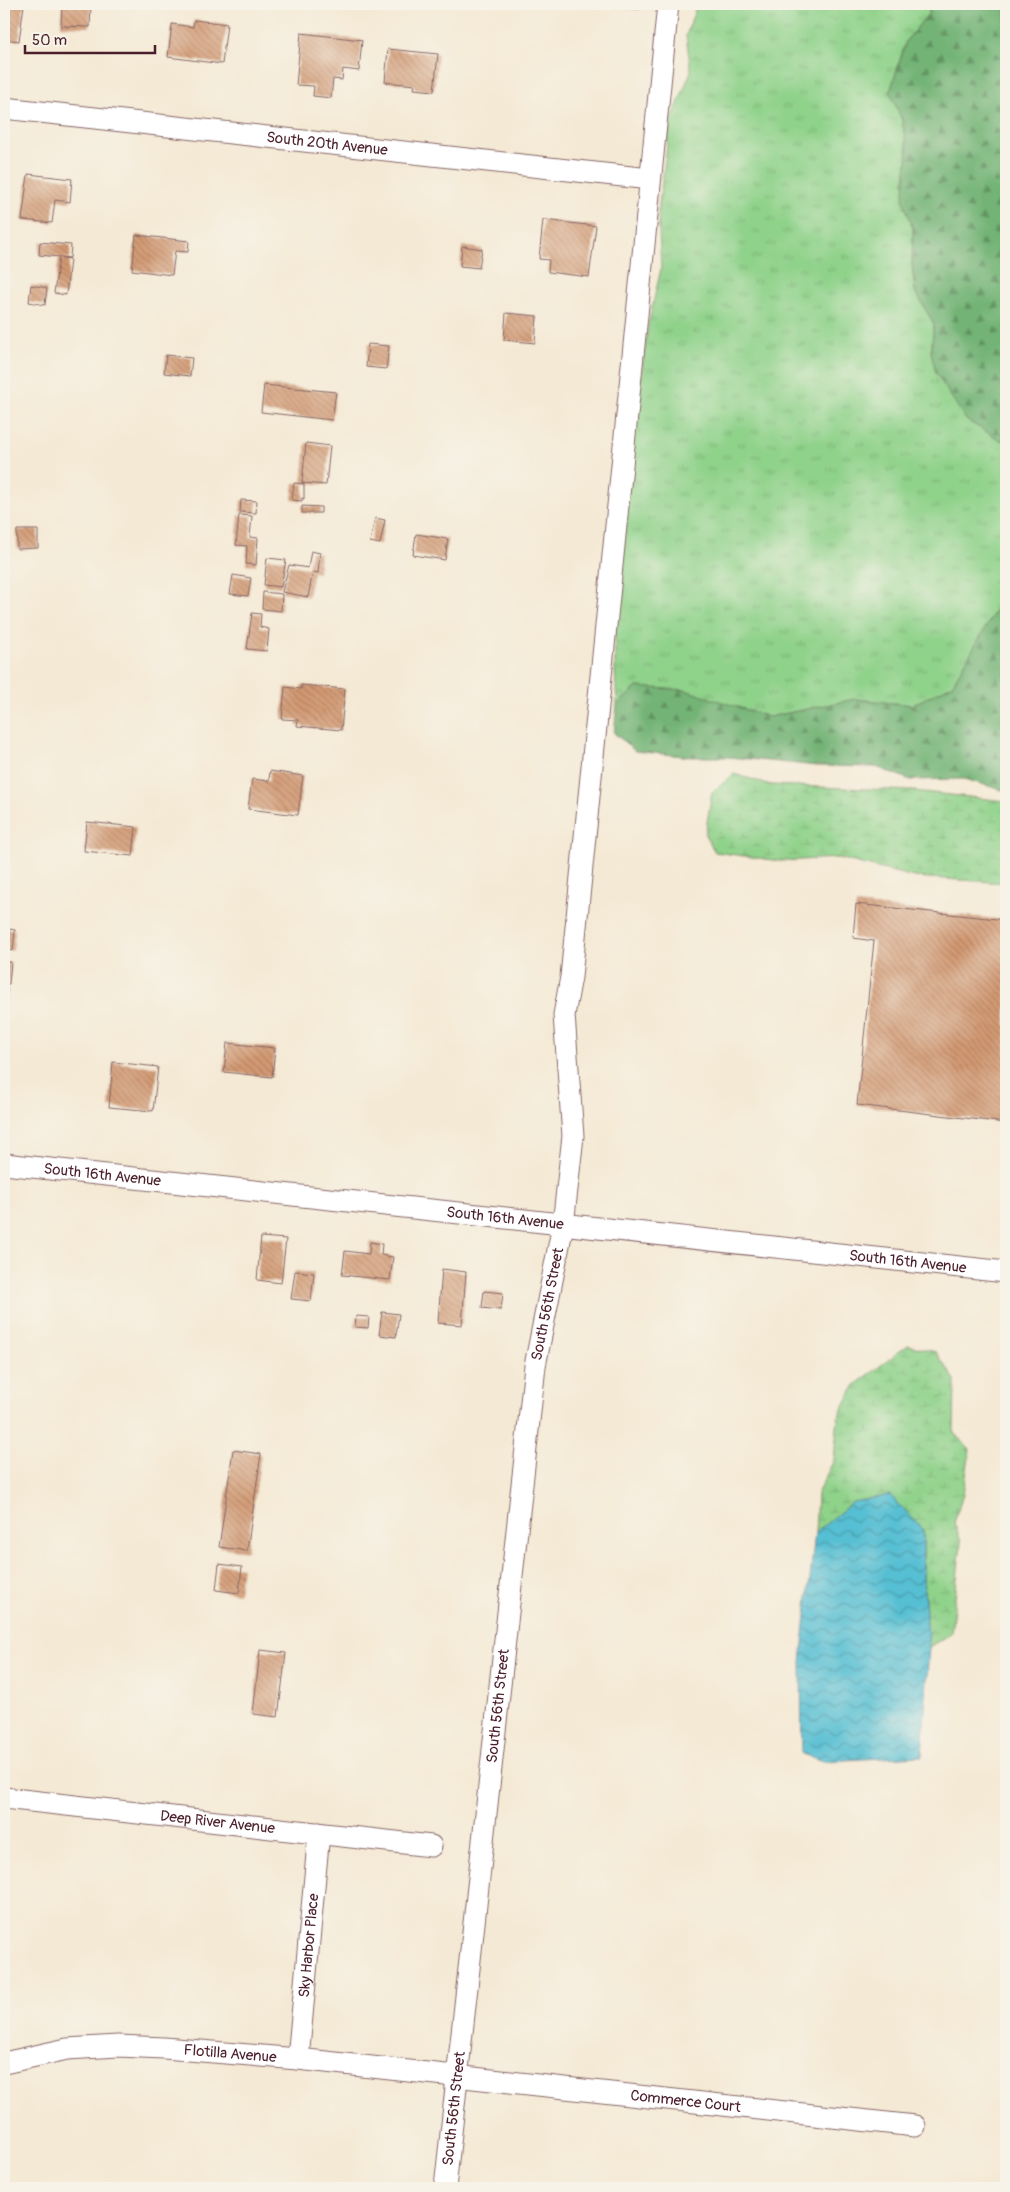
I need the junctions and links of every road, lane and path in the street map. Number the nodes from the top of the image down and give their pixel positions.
1 (668, 4) edge
2 (4, 108) edge
3 (650, 179) junction
4 (4, 1164) edge
5 (563, 1225) junction
6 (1006, 1272) edge
7 (4, 1798) edge
8 (319, 1833) junction
9 (431, 1846) dead end
10 (298, 2059) junction
11 (4, 2063) edge
12 (456, 2077) junction
13 (915, 2126) dead end
14 (444, 2188) edge

1 - 3 street, South 56th Street
2 - 3 street, South 20th Avenue
3 - 5 street, South 56th Street
4 - 5 street, South 16th Avenue
5 - 6 street, South 16th Avenue
5 - 12 street, South 56th Street
7 - 8 street, Deep River Avenue
8 - 9 street, Deep River Avenue
8 - 10 street, Sky Harbor Place
10 - 11 street, Flotilla Avenue
10 - 12 street, Flotilla Avenue
12 - 13 street, Commerce Court
12 - 14 street, South 56th Street

